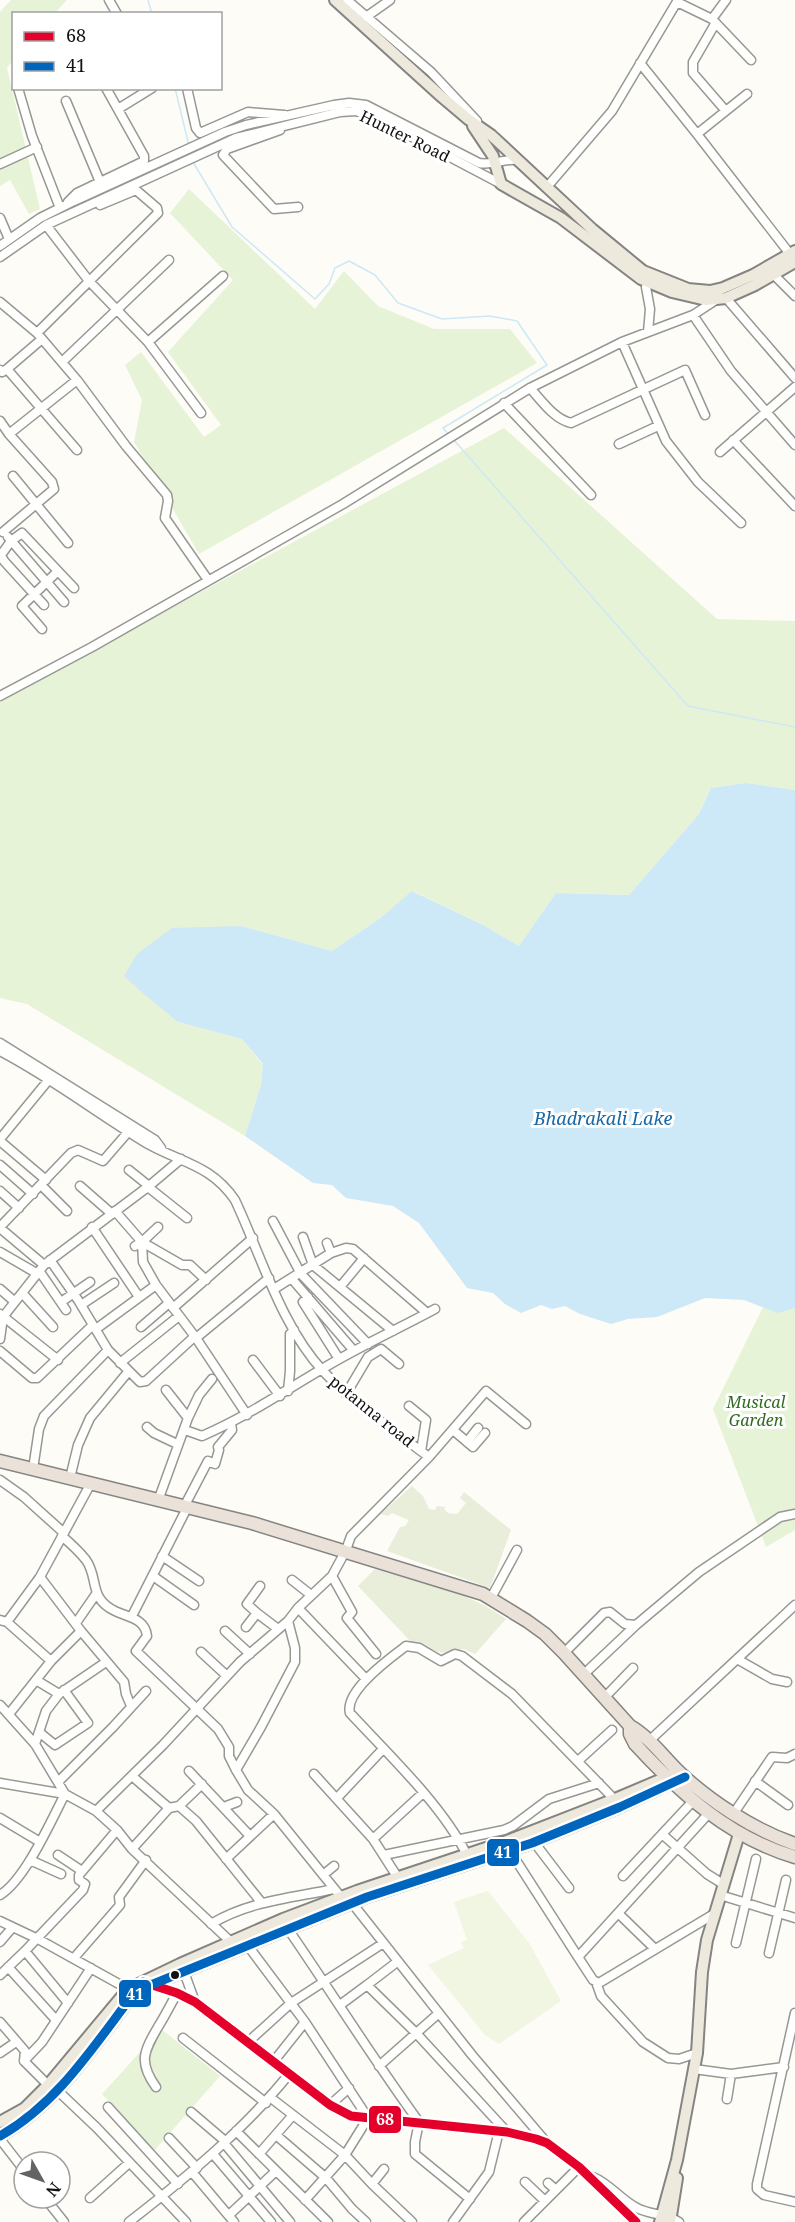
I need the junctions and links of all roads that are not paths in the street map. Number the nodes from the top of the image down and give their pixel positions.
1 (335, 0) edge
2 (347, 0) edge
3 (390, 0) edge
4 (726, 0) edge
5 (678, 1) edge
6 (366, 17) junction
7 (713, 22) junction
8 (751, 60) dead end
9 (640, 63) junction
10 (19, 90) edge
11 (107, 90) edge
12 (149, 90) edge
13 (187, 90) edge
14 (747, 94) dead end
15 (66, 100) dead end
16 (118, 109) junction
17 (725, 110) junction
18 (468, 119) junction
19 (288, 120) junction
20 (484, 128) junction
21 (697, 134) junction
22 (37, 147) junction
23 (518, 160) junction
24 (496, 163) junction
25 (0, 164) edge
26 (100, 182) junction
27 (501, 184) junction
28 (548, 188) junction
29 (537, 204) junction
30 (298, 207) dead end
31 (65, 208) junction
32 (0, 218) edge
33 (45, 225) junction
34 (9, 239) junction
35 (0, 246) edge
36 (793, 256) edge
37 (0, 257) edge
38 (169, 260) dead end
39 (774, 275) junction
40 (223, 276) dead end
41 (89, 281) junction
42 (647, 282) junction
43 (795, 296) edge
44 (721, 299) junction
45 (0, 302) edge
46 (118, 309) junction
47 (693, 315) junction
48 (648, 332) junction
49 (39, 336) junction
50 (148, 342) junction
51 (622, 342) junction
52 (62, 362) junction
53 (4, 369) edge
54 (795, 378) edge
55 (77, 380) junction
56 (795, 387) edge
57 (530, 388) junction
58 (644, 389) junction
59 (504, 403) junction
60 (41, 408) junction
61 (765, 412) junction
62 (201, 413) dead end
63 (705, 415) dead end
64 (0, 421) edge
65 (658, 426) junction
66 (9, 434) junction
67 (733, 440) junction
68 (619, 444) dead end
69 (795, 446) edge
70 (77, 450) dead end
71 (720, 452) dead end
72 (13, 476) dead end
73 (591, 495) dead end
74 (36, 506) junction
75 (795, 506) edge
76 (741, 524) dead end
77 (2, 530) edge
78 (11, 542) junction
79 (68, 543) dead end
80 (58, 570) junction
81 (208, 580) junction
82 (46, 582) junction
83 (74, 588) dead end
84 (34, 593) junction
85 (64, 602) dead end
86 (44, 606) dead end
87 (42, 629) dead end
88 (0, 696) edge
89 (0, 1043) edge
90 (0, 1051) edge
91 (51, 1078) junction
92 (129, 1131) junction
93 (0, 1140) edge
94 (164, 1150) junction
95 (181, 1159) junction
96 (0, 1165) edge
97 (129, 1170) dead end
98 (44, 1183) junction
99 (80, 1186) dead end
100 (148, 1187) junction
101 (0, 1191) edge
102 (33, 1194) junction
103 (19, 1208) junction
104 (67, 1211) dead end
105 (113, 1213) junction
106 (187, 1218) dead end
107 (273, 1221) dead end
108 (1, 1223) edge
109 (92, 1227) junction
110 (159, 1227) dead end
111 (303, 1237) dead end
112 (253, 1238) junction
113 (327, 1243) dead end
114 (138, 1244) junction
115 (0, 1252) edge
116 (331, 1253) junction
117 (364, 1258) junction
118 (313, 1265) junction
119 (43, 1268) junction
120 (301, 1274) junction
121 (269, 1278) junction
122 (292, 1279) junction
123 (206, 1280) junction
124 (90, 1282) dead end
125 (114, 1282) dead end
126 (156, 1285) junction
127 (340, 1287) junction
128 (0, 1289) edge
129 (274, 1289) junction
130 (23, 1293) junction
131 (73, 1293) junction
132 (139, 1297) junction
133 (308, 1297) junction
134 (15, 1302) junction
135 (81, 1305) junction
136 (174, 1309) junction
137 (1, 1315) edge
138 (53, 1327) dead end
139 (95, 1327) junction
140 (141, 1327) dead end
141 (294, 1330) junction
142 (393, 1331) junction
143 (195, 1337) junction
144 (0, 1339) edge
145 (368, 1344) junction
146 (108, 1350) junction
147 (0, 1351) edge
148 (354, 1351) junction
149 (339, 1359) junction
150 (58, 1360) junction
151 (253, 1360) dead end
152 (120, 1363) junction
153 (399, 1364) dead end
154 (321, 1369) junction
155 (128, 1372) junction
156 (212, 1379) dead end
157 (166, 1390) dead end
158 (284, 1394) junction
159 (346, 1394) junction
160 (409, 1406) dead end
161 (247, 1415) junction
162 (188, 1418) junction
163 (231, 1424) junction
164 (526, 1424) dead end
165 (147, 1427) dead end
166 (185, 1430) junction
167 (453, 1430) junction
168 (481, 1430) dead end
169 (177, 1444) junction
170 (421, 1451) junction
171 (429, 1457) junction
172 (0, 1461) edge
173 (33, 1469) junction
174 (70, 1478) junction
175 (0, 1480) edge
176 (91, 1483) junction
177 (159, 1498) junction
178 (186, 1505) junction
179 (795, 1514) edge
180 (63, 1534) junction
181 (517, 1550) dead end
182 (346, 1551) junction
183 (162, 1556) junction
184 (153, 1576) junction
185 (332, 1576) junction
186 (40, 1577) junction
187 (292, 1580) dead end
188 (200, 1581) dead end
189 (260, 1586) dead end
190 (96, 1594) junction
191 (311, 1595) junction
192 (491, 1598) junction
193 (194, 1605) dead end
194 (795, 1605) edge
195 (298, 1608) junction
196 (257, 1613) junction
197 (132, 1616) junction
198 (3, 1621) edge
199 (288, 1621) junction
200 (76, 1623) junction
201 (636, 1625) junction
202 (246, 1627) dead end
203 (278, 1629) junction
204 (81, 1631) junction
205 (225, 1631) dead end
206 (201, 1652) dead end
207 (564, 1653) junction
208 (250, 1654) junction
209 (376, 1654) dead end
210 (737, 1659) junction
211 (51, 1661) junction
212 (106, 1662) junction
213 (633, 1668) dead end
214 (584, 1674) junction
215 (228, 1676) junction
216 (366, 1679) junction
217 (36, 1680) junction
218 (787, 1682) dead end
219 (146, 1691) dead end
220 (62, 1692) junction
221 (604, 1698) junction
222 (0, 1706) edge
223 (131, 1706) junction
224 (197, 1709) junction
225 (9, 1714) junction
226 (630, 1726) junction
227 (612, 1730) dead end
228 (39, 1732) junction
229 (649, 1741) junction
230 (35, 1744) junction
231 (383, 1749) junction
232 (795, 1754) edge
233 (578, 1761) junction
234 (236, 1770) junction
235 (189, 1771) dead end
236 (314, 1774) dead end
237 (682, 1774) junction
238 (132, 1776) junction
239 (668, 1780) junction
240 (755, 1781) junction
241 (58, 1782) junction
242 (0, 1783) edge
243 (599, 1783) junction
244 (202, 1784) junction
245 (423, 1793) junction
246 (65, 1794) junction
247 (337, 1798) junction
248 (693, 1801) junction
249 (237, 1802) dead end
250 (618, 1803) junction
251 (788, 1805) dead end
252 (178, 1806) junction
253 (224, 1807) junction
254 (169, 1808) junction
255 (96, 1811) junction
256 (710, 1812) junction
257 (734, 1813) junction
258 (274, 1814) junction
259 (0, 1818) edge
260 (117, 1830) junction
261 (662, 1834) junction
262 (739, 1834) junction
263 (250, 1836) junction
264 (373, 1839) junction
265 (459, 1839) junction
266 (40, 1842) junction
267 (534, 1842) junction
268 (795, 1844) edge
269 (677, 1848) junction
270 (132, 1849) junction
271 (510, 1851) junction
272 (58, 1855) dead end
273 (384, 1855) junction
274 (467, 1855) junction
275 (795, 1857) edge
276 (226, 1859) junction
277 (756, 1859) dead end
278 (30, 1860) junction
279 (146, 1860) junction
280 (334, 1866) dead end
281 (82, 1871) junction
282 (61, 1874) dead end
283 (323, 1875) junction
284 (623, 1876) dead end
285 (786, 1880) dead end
286 (401, 1882) junction
287 (569, 1888) dead end
288 (722, 1889) junction
289 (338, 1893) junction
290 (0, 1895) edge
291 (261, 1902) junction
292 (747, 1903) junction
293 (352, 1904) junction
294 (778, 1911) junction
295 (618, 1913) junction
296 (714, 1914) junction
297 (795, 1918) edge
298 (0, 1921) edge
299 (212, 1924) junction
300 (12, 1928) junction
301 (288, 1929) junction
302 (38, 1939) junction
303 (0, 1942) edge
304 (231, 1942) junction
305 (736, 1943) dead end
306 (382, 1944) junction
307 (248, 1946) junction
308 (655, 1948) junction
309 (26, 1950) junction
310 (769, 1953) dead end
311 (74, 1958) junction
312 (578, 1958) junction
313 (397, 1962) junction
314 (8, 1967) junction
315 (91, 1968) junction
316 (184, 1972) junction
317 (0, 1975) edge
318 (324, 1981) junction
319 (596, 1982) junction
320 (147, 1984) junction
321 (367, 1985) junction
322 (128, 1989) junction
323 (177, 1993) junction
324 (195, 2002) junction
325 (68, 2003) junction
326 (291, 2003) junction
327 (340, 2005) junction
328 (439, 2013) junction
329 (795, 2013) edge
330 (56, 2020) junction
331 (0, 2022) edge
332 (305, 2022) junction
333 (416, 2032) junction
334 (183, 2038) dead end
335 (16, 2042) junction
336 (248, 2042) junction
337 (0, 2053) edge
338 (697, 2054) junction
339 (24, 2061) junction
340 (274, 2061) junction
341 (379, 2066) junction
342 (784, 2067) junction
343 (694, 2069) junction
344 (290, 2073) junction
345 (731, 2074) junction
346 (156, 2087) dead end
347 (53, 2088) junction
348 (349, 2088) junction
349 (727, 2099) dead end
350 (268, 2100) junction
351 (330, 2105) junction
352 (108, 2107) dead end
353 (191, 2112) dead end
354 (293, 2115) junction
355 (368, 2118) junction
356 (0, 2122) edge
357 (419, 2122) junction
358 (236, 2132) junction
359 (503, 2132) junction
360 (276, 2135) junction
361 (0, 2137) edge
362 (169, 2138) dead end
363 (225, 2142) junction
364 (547, 2143) junction
365 (12, 2154) edge
366 (213, 2154) junction
367 (259, 2154) junction
368 (345, 2155) junction
369 (129, 2163) junction
370 (579, 2167) junction
371 (384, 2169) dead end
372 (195, 2170) junction
373 (276, 2171) junction
374 (587, 2174) junction
375 (326, 2178) junction
376 (525, 2182) dead end
377 (548, 2183) dead end
378 (178, 2184) junction
379 (372, 2184) junction
380 (260, 2186) junction
381 (556, 2190) junction
382 (162, 2196) junction
383 (249, 2196) junction
384 (90, 2198) dead end
385 (470, 2199) junction
386 (306, 2200) junction
387 (545, 2201) junction
388 (795, 2202) edge
389 (54, 2210) edge
390 (141, 2213) junction
391 (231, 2219) edge
392 (668, 2219) edge
393 (455, 2221) edge
394 (633, 2221) edge
395 (64, 2222) edge
396 (129, 2222) edge
397 (146, 2222) edge
398 (186, 2222) edge
399 (271, 2222) edge
400 (290, 2222) edge
401 (327, 2222) edge
402 (366, 2222) edge
403 (412, 2222) edge
404 (524, 2222) edge

1 - 18 main road
2 - 6 street
3 - 6 street
4 - 7 street
5 - 7 street
5 - 9 street
6 - 20 street
7 - 8 street
7 - 17 street
9 - 21 street
9 - 28 street
10 - 22 street
11 - 16 street
12 - 16 street
13 - 19 street
14 - 17 street
15 - 26 street
16 - 26 street
17 - 21 street
18 - 20 main road
18 - 24 main road
19 - 24 street, Hunter Road
19 - 27 street, Hunter Road
19 - 30 street
19 - 31 street, Hunter Road
20 - 23 main road
21 - 36 street
22 - 25 street
22 - 31 street
23 - 24 street, Hunter Road
23 - 28 main road
24 - 27 main road
26 - 31 street
27 - 29 main road, Hunter Road
28 - 29 main road
28 - 36 main road
29 - 42 main road, Hunter Road
31 - 33 street, Hunter Road
31 - 34 street, Hunter Road
31 - 41 street
32 - 34 street
33 - 37 street, Hunter Road
33 - 41 street
34 - 35 street, Hunter Road
36 - 39 main road
38 - 46 street
39 - 43 street
39 - 44 main road
40 - 50 street
41 - 46 street
41 - 49 street
42 - 44 main road, Hunter Road
42 - 48 street
44 - 47 street
44 - 54 street
45 - 49 street
46 - 50 street
46 - 52 street
47 - 48 street
47 - 61 street
48 - 51 street
49 - 52 street
49 - 53 street
50 - 62 street
51 - 57 street
51 - 58 street
52 - 55 street
53 - 60 street
55 - 60 street
55 - 81 street
56 - 61 street
57 - 58 street
57 - 59 street
58 - 63 street
58 - 65 street
59 - 73 street
59 - 81 street
60 - 66 street
60 - 70 street
61 - 67 street
61 - 69 street
64 - 66 street
65 - 68 street
65 - 76 street
66 - 74 street
67 - 71 street
67 - 75 street
72 - 74 street
74 - 77 street
74 - 79 street
77 - 78 street
78 - 80 street
78 - 82 street
78 - 84 street
80 - 82 street
80 - 83 street
81 - 88 street
82 - 84 street
82 - 85 street
84 - 86 street
84 - 87 street
89 - 91 street, potanna road
90 - 91 street, potanna road
91 - 92 street, potanna road
91 - 93 street
91 - 94 street, potanna road
92 - 94 street, potanna road
92 - 98 street
93 - 98 street
94 - 95 street, potanna road
95 - 100 street
95 - 112 street, potanna road
96 - 102 street
97 - 100 street
98 - 102 street
98 - 104 street
99 - 105 street
100 - 105 street
100 - 106 street
101 - 103 street
102 - 103 street
103 - 108 street
105 - 109 street
105 - 114 street
107 - 120 street
108 - 119 street
109 - 119 street
109 - 132 street
110 - 114 street
111 - 118 street
112 - 121 street, potanna road
112 - 123 street
113 - 116 street
114 - 123 street
114 - 126 street
115 - 119 street
116 - 117 street
116 - 118 street
117 - 127 street
117 - 142 street
118 - 120 street
118 - 127 street
119 - 130 street
119 - 131 street
119 - 131 street
120 - 122 street
120 - 145 street
121 - 129 street, potanna road
121 - 143 street
122 - 129 street
122 - 133 street
123 - 136 street
124 - 131 street
125 - 135 street
126 - 132 street
126 - 136 street
127 - 142 street
128 - 134 street
129 - 141 street, potanna road
130 - 134 street
130 - 138 street
131 - 135 street
132 - 139 street
133 - 148 street
133 - 149 street
134 - 137 street
135 - 139 street
136 - 140 street
136 - 143 street
136 - 152 street
137 - 144 street
137 - 150 street
139 - 146 street
139 - 150 street
141 - 154 street, potanna road
141 - 158 street
142 - 145 street
143 - 155 street
143 - 161 street
145 - 148 street
146 - 152 street
146 - 173 street
147 - 150 street
148 - 149 street
149 - 154 street
151 - 158 street
152 - 155 street
153 - 159 street
154 - 158 street
154 - 159 street, potanna road
155 - 174 street
156 - 162 street
157 - 162 street
158 - 161 street
159 - 170 street, potanna road
160 - 170 street
161 - 163 street
162 - 166 street
163 - 166 street
163 - 178 street
164 - 167 street
165 - 169 street
166 - 169 street
167 - 168 street
167 - 171 street
169 - 177 street
170 - 171 street, potanna road
171 - 182 street, potanna road
172 - 173 highway
173 - 174 highway
174 - 176 highway
175 - 180 street
176 - 177 highway
176 - 180 street
177 - 178 highway
178 - 182 highway
178 - 183 street
179 - 201 street
180 - 186 street
180 - 190 street
181 - 192 street
182 - 185 street, potanna road
182 - 192 highway
183 - 184 street
183 - 188 street
184 - 193 street
184 - 197 street
185 - 191 street, potanna road
185 - 209 street
186 - 198 street
186 - 200 street
187 - 191 street
189 - 196 street
190 - 197 street
190 - 200 street
191 - 195 street, potanna road
192 - 207 highway
194 - 210 street
195 - 199 street, potanna road
195 - 216 street
196 - 202 street
196 - 203 street
197 - 224 street
198 - 211 street
199 - 203 street, potanna road
199 - 234 street
200 - 204 street
201 - 207 street
201 - 214 street
203 - 208 street, potanna road
204 - 211 street
204 - 212 street
205 - 208 street
206 - 215 street
207 - 214 highway
208 - 215 street, potanna road
210 - 218 street
210 - 229 street
211 - 217 street
212 - 220 street
212 - 223 street
213 - 221 street
214 - 221 highway
215 - 224 street, potanna road
216 - 231 street
216 - 233 street
217 - 220 street
217 - 225 street
219 - 223 street
220 - 228 street
220 - 228 street
221 - 226 highway
222 - 225 street
223 - 241 street
224 - 234 street
224 - 238 street, potanna road
225 - 230 street
226 - 229 highway
226 - 239 highway
227 - 233 street
228 - 230 street
229 - 237 highway
230 - 241 street
231 - 245 street
231 - 247 street
232 - 240 street
233 - 243 street
234 - 258 street
235 - 244 street
236 - 247 street
237 - 239 main road
237 - 257 highway
238 - 254 street
238 - 255 street, potanna road
239 - 248 highway
239 - 250 main road
240 - 251 street
240 - 257 street
241 - 246 street
242 - 246 street
243 - 250 street
243 - 265 street
244 - 252 street
244 - 253 street
245 - 264 street
245 - 265 street
246 - 255 street
246 - 266 street
247 - 264 street
248 - 256 highway
248 - 261 street
249 - 253 street
250 - 267 main road
250 - 274 main road
252 - 254 street
252 - 276 street
253 - 263 street
254 - 270 street
255 - 260 street
256 - 262 highway
256 - 269 street
257 - 268 highway
258 - 263 street
258 - 283 street
259 - 266 street
260 - 270 street
260 - 281 street
261 - 269 street
261 - 284 street
262 - 275 highway
262 - 288 main road
263 - 276 street
264 - 273 street
265 - 273 street
265 - 274 street
266 - 278 street
267 - 271 main road
267 - 287 street
269 - 288 street
269 - 295 street
270 - 279 street
271 - 286 main road
271 - 312 street
272 - 281 street
273 - 286 street
274 - 286 main road
276 - 291 street
277 - 292 street
278 - 282 street
278 - 290 street
279 - 299 street
279 - 311 street
280 - 283 street
281 - 302 street
283 - 289 street
285 - 294 street
286 - 289 main road
286 - 293 main road
288 - 292 street
288 - 296 main road
289 - 291 street
289 - 293 street
289 - 304 main road
291 - 299 street
292 - 294 street
292 - 305 street
293 - 301 main road
293 - 306 street
294 - 297 street
294 - 310 street
295 - 308 street
295 - 312 street
296 - 308 street
296 - 338 main road
298 - 300 street
299 - 304 street
300 - 302 street
300 - 303 street
301 - 307 main road
301 - 318 street
302 - 309 street
302 - 311 street
304 - 320 main road
306 - 313 street
306 - 318 street
307 - 316 main road
307 - 326 street
308 - 319 street
309 - 314 street
309 - 325 street
311 - 315 street
312 - 319 street
313 - 321 street
313 - 328 street
314 - 317 street
314 - 330 street
315 - 322 street
315 - 325 street
316 - 320 main road
316 - 324 street
318 - 326 street
318 - 327 street
319 - 338 street
320 - 322 main road
320 - 323 street
320 - 347 main road
321 - 327 street
321 - 333 street
322 - 347 main road
323 - 324 street
323 - 346 street
324 - 336 street
325 - 330 street
326 - 332 street
326 - 336 street
327 - 341 street
328 - 333 street
328 - 364 street
329 - 342 street
330 - 339 street
331 - 335 street
332 - 340 street
332 - 348 street
333 - 341 street
333 - 359 street
334 - 350 street
335 - 337 street
335 - 339 street
336 - 340 street
338 - 343 main road
339 - 347 street
340 - 344 street
341 - 357 street
342 - 345 street
342 - 388 street
343 - 345 street
343 - 392 main road
344 - 350 street
344 - 351 street
345 - 349 street
347 - 356 main road
347 - 361 main road
347 - 369 street
348 - 351 street
348 - 355 street
350 - 354 street
350 - 358 street
351 - 355 street
352 - 378 street
353 - 363 street
354 - 360 street
354 - 368 street
355 - 357 street
355 - 368 street
357 - 359 street
357 - 385 street
358 - 363 street
358 - 367 street
359 - 364 street
359 - 385 street
360 - 367 street
360 - 375 street
361 - 365 street
362 - 372 street
363 - 366 street
363 - 380 street
364 - 370 street
366 - 372 street
366 - 383 street
367 - 373 street
368 - 375 street
368 - 379 street
369 - 382 street
369 - 384 street
370 - 374 street
370 - 381 street
371 - 379 street
372 - 378 street
372 - 391 street
373 - 380 street
373 - 386 street
374 - 392 street
374 - 394 street
375 - 386 street
375 - 402 street
376 - 387 street
377 - 381 street
378 - 382 street
379 - 403 street
380 - 383 street
380 - 400 street
381 - 387 street
382 - 390 street
382 - 398 street
383 - 391 street
383 - 399 street
385 - 393 street
386 - 401 street
387 - 404 street
389 - 395 street
390 - 396 street
390 - 397 street

